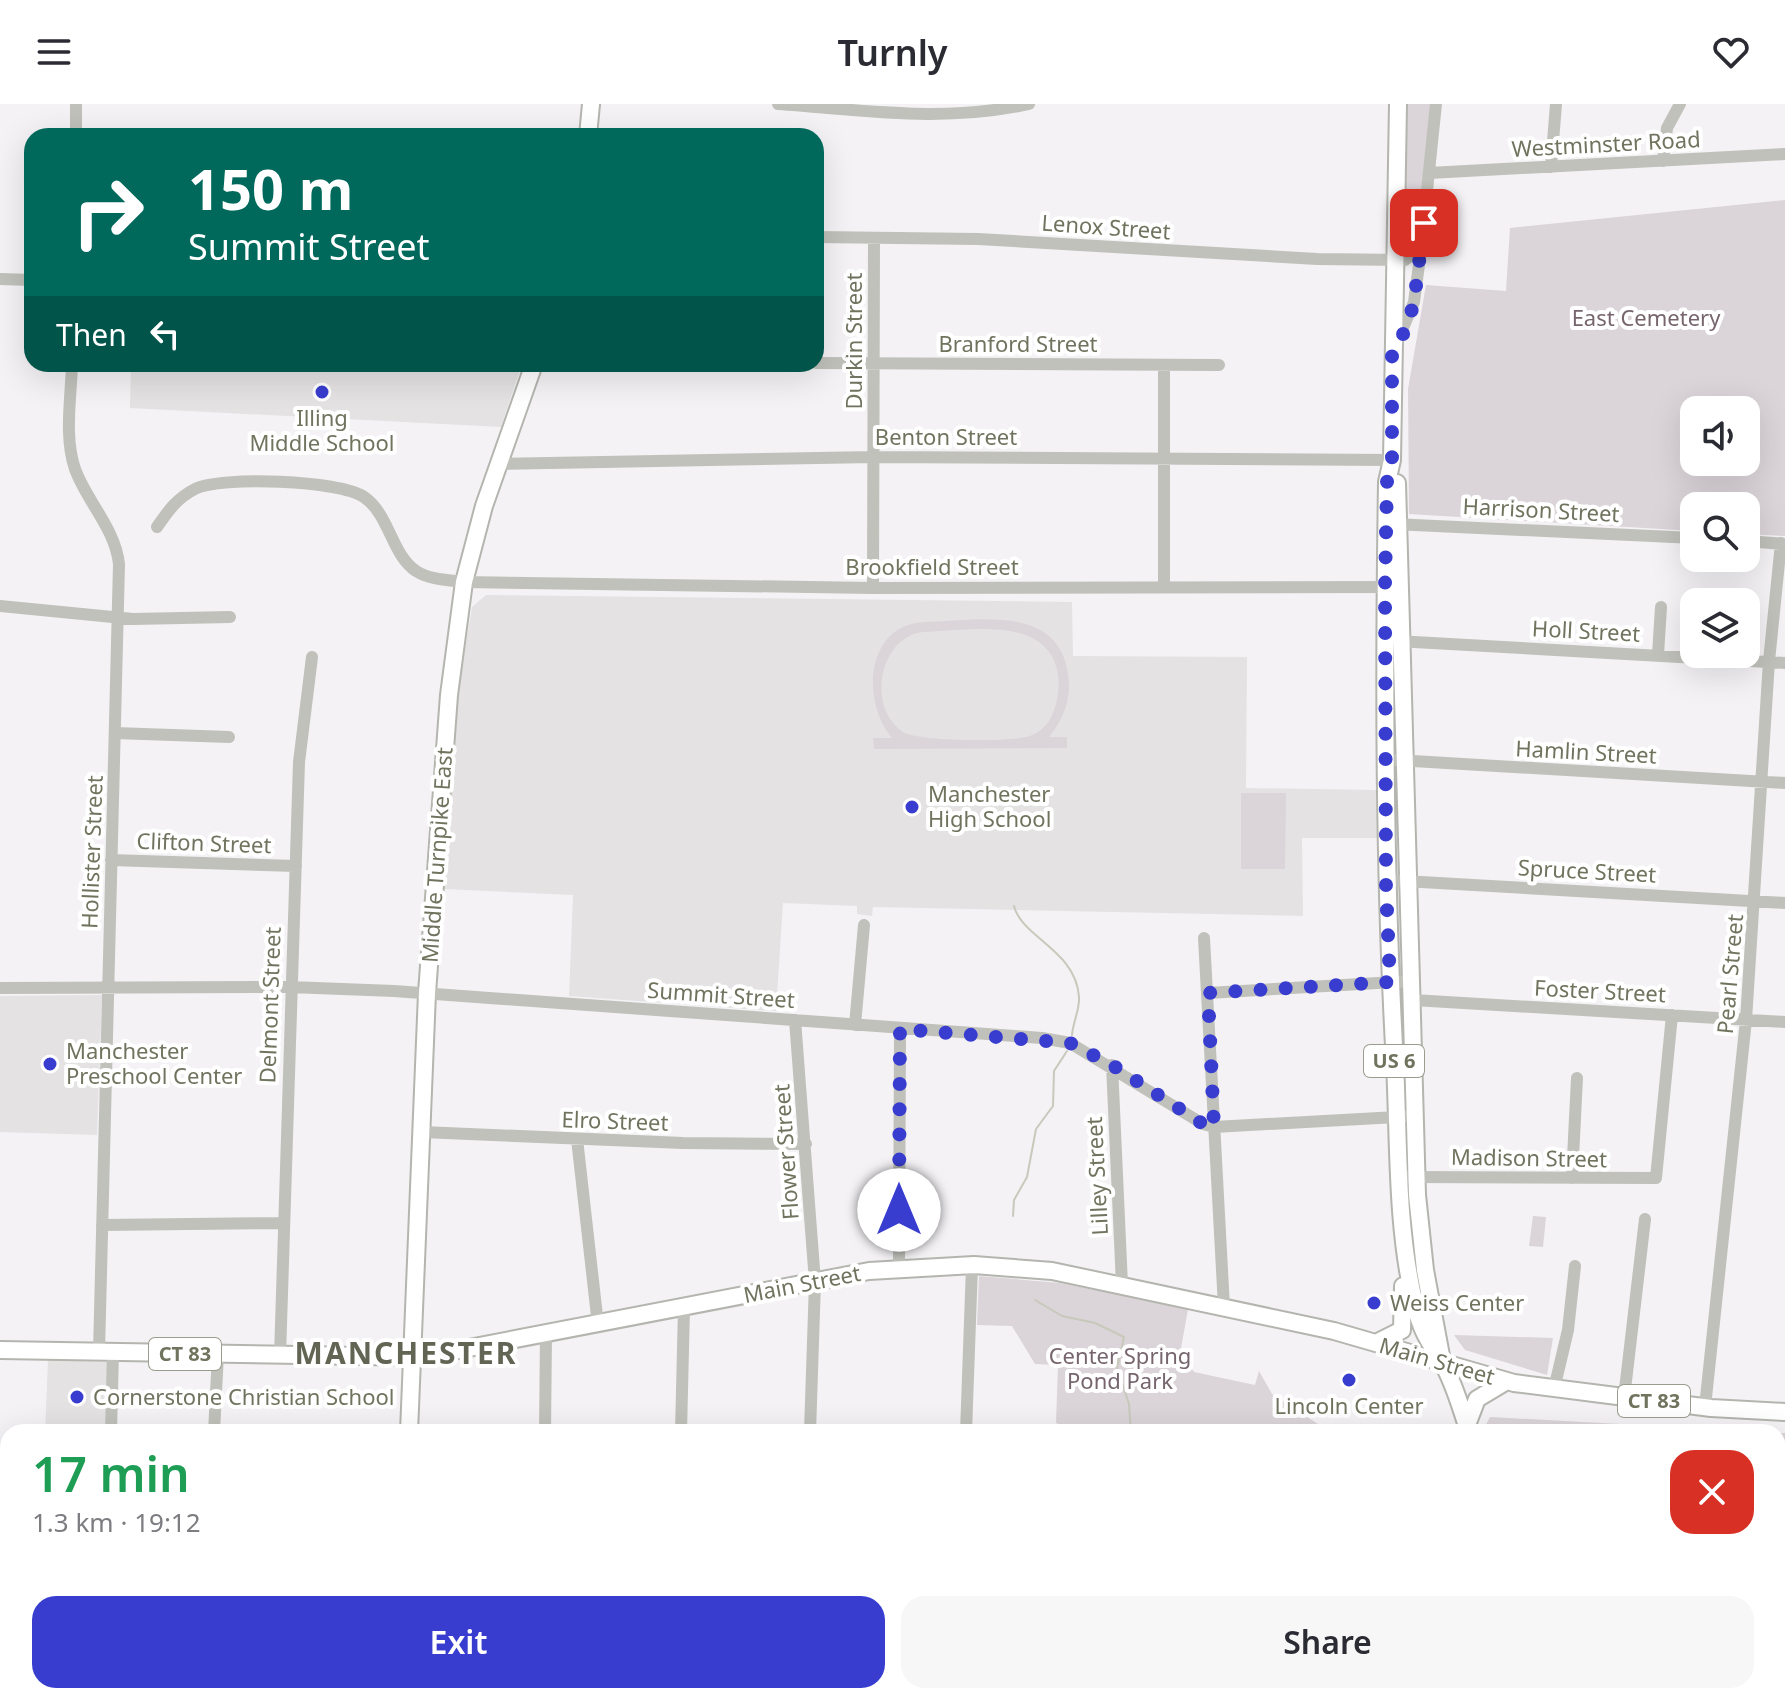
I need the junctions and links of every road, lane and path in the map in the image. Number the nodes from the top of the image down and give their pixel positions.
1 (76, 104) edge
2 (591, 104) edge
3 (778, 104) edge
4 (1398, 104) edge
5 (1436, 104) edge
6 (1556, 104) edge
7 (1680, 104) edge
8 (1023, 105) edge
9 (76, 128) edge
10 (589, 128) edge
11 (1785, 154) edge
12 (1663, 161) junction
13 (1551, 167) junction
14 (1429, 173) junction
15 (824, 237) edge
16 (874, 238) junction
17 (1421, 248) junction
18 (1394, 260) junction
19 (0, 279) edge
20 (24, 280) edge
21 (1392, 354) junction
22 (824, 363) edge
23 (874, 364) junction
24 (1164, 365) junction
25 (1219, 365) dead end
26 (72, 372) edge
27 (531, 372) edge
28 (873, 457) junction
29 (1166, 457) junction
30 (1392, 460) junction
31 (500, 464) junction
32 (1392, 524) junction
33 (157, 527) dead end
34 (1680, 537) edge
35 (1760, 542) edge
36 (1783, 544) edge
37 (464, 582) junction
38 (1164, 585) junction
39 (1393, 587) junction
40 (873, 588) junction
41 (0, 606) edge
42 (1661, 607) dead end
43 (118, 617) junction
44 (230, 617) dead end
45 (1385, 640) junction
46 (1402, 641) junction
47 (1658, 655) junction
48 (312, 657) dead end
49 (1769, 661) junction
50 (1785, 663) edge
51 (115, 733) junction
52 (229, 737) dead end
53 (1385, 759) junction
54 (1405, 761) junction
55 (1762, 782) junction
56 (1785, 783) edge
57 (111, 860) junction
58 (296, 866) junction
59 (1386, 880) junction
60 (1409, 881) junction
61 (1756, 901) junction
62 (1785, 903) edge
63 (864, 925) dead end
64 (1204, 938) dead end
65 (1412, 981) junction
66 (1390, 982) junction
67 (290, 987) junction
68 (0, 988) edge
69 (109, 988) junction
70 (427, 993) junction
71 (1208, 993) junction
72 (1413, 1000) junction
73 (1672, 1015) junction
74 (795, 1020) junction
75 (1746, 1020) junction
76 (1785, 1022) edge
77 (855, 1025) junction
78 (900, 1029) junction
79 (1112, 1065) junction
80 (1577, 1078) dead end
81 (1415, 1116) junction
82 (1397, 1117) junction
83 (1214, 1127) junction
84 (422, 1132) junction
85 (577, 1139) junction
86 (806, 1144) junction
87 (1409, 1177) junction
88 (1572, 1178) junction
89 (1645, 1219) dead end
90 (283, 1223) junction
91 (102, 1225) junction
92 (1415, 1254) junction
93 (972, 1266) junction
94 (1575, 1266) dead end
95 (899, 1267) junction
96 (815, 1282) junction
97 (1122, 1285) junction
98 (1224, 1307) junction
99 (684, 1308) junction
100 (598, 1325) junction
101 (546, 1335) junction
102 (1376, 1343) junction
103 (0, 1350) edge
104 (106, 1352) junction
105 (218, 1354) junction
106 (280, 1356) junction
107 (411, 1358) junction
108 (1442, 1363) junction
109 (1507, 1381) junction
110 (1554, 1389) junction
111 (1624, 1398) junction
112 (1705, 1407) junction
113 (1785, 1412) edge
114 (110, 1424) edge
115 (214, 1424) edge
116 (409, 1424) edge
117 (545, 1424) edge
118 (681, 1424) edge
119 (810, 1424) edge
120 (966, 1424) edge
121 (1466, 1424) edge
122 (1470, 1424) edge

1 - 9 street
2 - 10 main road
3 - 8 street
4 - 18 main road, US 6
5 - 14 street
6 - 13 street
7 - 12 street
11 - 12 street, Westminster Road
12 - 13 street, Westminster Road
13 - 14 street, Westminster Road
14 - 17 street
15 - 16 street, Lenox Street
16 - 18 street, Lenox Street
16 - 23 street, Durkin Street
17 - 18 street
17 - 21 street
18 - 21 main road, US 6
19 - 20 street
21 - 30 main road, US 6
22 - 23 street, Branford Street
23 - 24 street, Branford Street
23 - 28 street, Durkin Street
24 - 25 street, Branford Street
24 - 29 street
26 - 43 street, Hollister Street
27 - 31 main road, Middle Turnpike East
28 - 29 street, Benton Street
28 - 31 street, Benton Street
28 - 40 street, Durkin Street
29 - 30 street, Benton Street
29 - 38 street
30 - 32 main road, US 6
31 - 37 main road, Middle Turnpike East
32 - 34 street, Harrison Street
32 - 39 main road, US 6
33 - 37 street, Brookfield Street
35 - 36 street
36 - 49 street, Pearl Street
37 - 40 street, Brookfield Street
37 - 70 main road, Middle Turnpike East
38 - 39 street, Brookfield Street
38 - 40 street, Brookfield Street
39 - 45 main road, US 6
39 - 46 main road, US 6
41 - 43 street
42 - 47 street
43 - 44 street
43 - 51 street, Hollister Street
45 - 46 street, Holl Street
45 - 53 main road, US 6
46 - 47 street, Holl Street
46 - 54 main road, US 6
47 - 49 street, Holl Street
48 - 58 street, Delmont Street
49 - 50 street, Holl Street
49 - 55 street, Pearl Street
51 - 52 street
51 - 57 street, Hollister Street
53 - 54 street, Hamlin Street
53 - 59 main road, US 6
54 - 55 street, Hamlin Street
54 - 60 main road, US 6
55 - 56 street, Hamlin Street
55 - 61 street, Pearl Street
57 - 58 street, Clifton Street
57 - 69 street, Hollister Street
58 - 67 street, Delmont Street
59 - 60 street, Spruce Street
59 - 66 main road, US 6
60 - 61 street, Spruce Street
60 - 65 main road, US 6
61 - 62 street, Spruce Street
61 - 75 street, Pearl Street
63 - 77 street
64 - 71 street
65 - 66 street
65 - 72 main road, US 6
66 - 71 street
66 - 82 main road, US 6
67 - 69 street, Summit Street
67 - 70 street, Summit Street
67 - 90 street, Delmont Street
68 - 69 street, Summit Street
69 - 91 street, Hollister Street
70 - 74 street, Summit Street
70 - 84 main road, Middle Turnpike East
71 - 83 street
72 - 73 street, Foster Street
72 - 81 main road, US 6
73 - 75 street, Foster Street
73 - 88 street, Madison Street
74 - 77 street, Summit Street
74 - 86 street, Flower Street
75 - 76 street, Foster Street
75 - 112 street, Pearl Street
77 - 78 street, Summit Street
78 - 79 street, Summit Street
78 - 95 street
79 - 83 street, Summit Street
79 - 97 street, Lilley Street
80 - 88 street
81 - 82 street
81 - 87 main road, US 6
82 - 83 street
82 - 87 main road, US 6
83 - 98 street
84 - 85 street, Elro Street
84 - 107 main road, Middle Turnpike East
85 - 86 street, Elro Street
85 - 100 street
86 - 96 street, Flower Street
87 - 88 street, Madison Street
87 - 92 main road, US 6
89 - 111 street
90 - 91 street
90 - 106 street, Delmont Street
91 - 104 street, Hollister Street
92 - 102 main road
92 - 108 main road, US 6
93 - 95 main road, Main Street / CT 83
93 - 97 main road, Main Street / CT 83
93 - 120 street
94 - 110 street
95 - 96 main road, Main Street / CT 83
96 - 99 main road, Main Street / CT 83
96 - 119 street, Flower Street
97 - 98 main road, Main Street / CT 83
98 - 102 main road, Main Street / CT 83
99 - 100 main road, Main Street / CT 83
99 - 118 street
100 - 101 main road, Main Street / CT 83
101 - 107 main road, Main Street / CT 83
101 - 117 street
102 - 108 main road, Main Street / CT 83
103 - 104 main road, Main Street / CT 83
104 - 105 main road, Main Street / CT 83
104 - 114 street, Hollister Street
105 - 106 main road, Main Street / CT 83
105 - 115 street
106 - 107 main road, Main Street / CT 83
107 - 116 main road, Middle Turnpike East
108 - 109 main road, Main Street / CT 83
108 - 121 main road, US 6
109 - 110 main road, Main Street / CT 83
109 - 122 main road
110 - 111 main road, Main Street / CT 83
111 - 112 main road, Main Street / CT 83
112 - 113 main road, Main Street / CT 83

